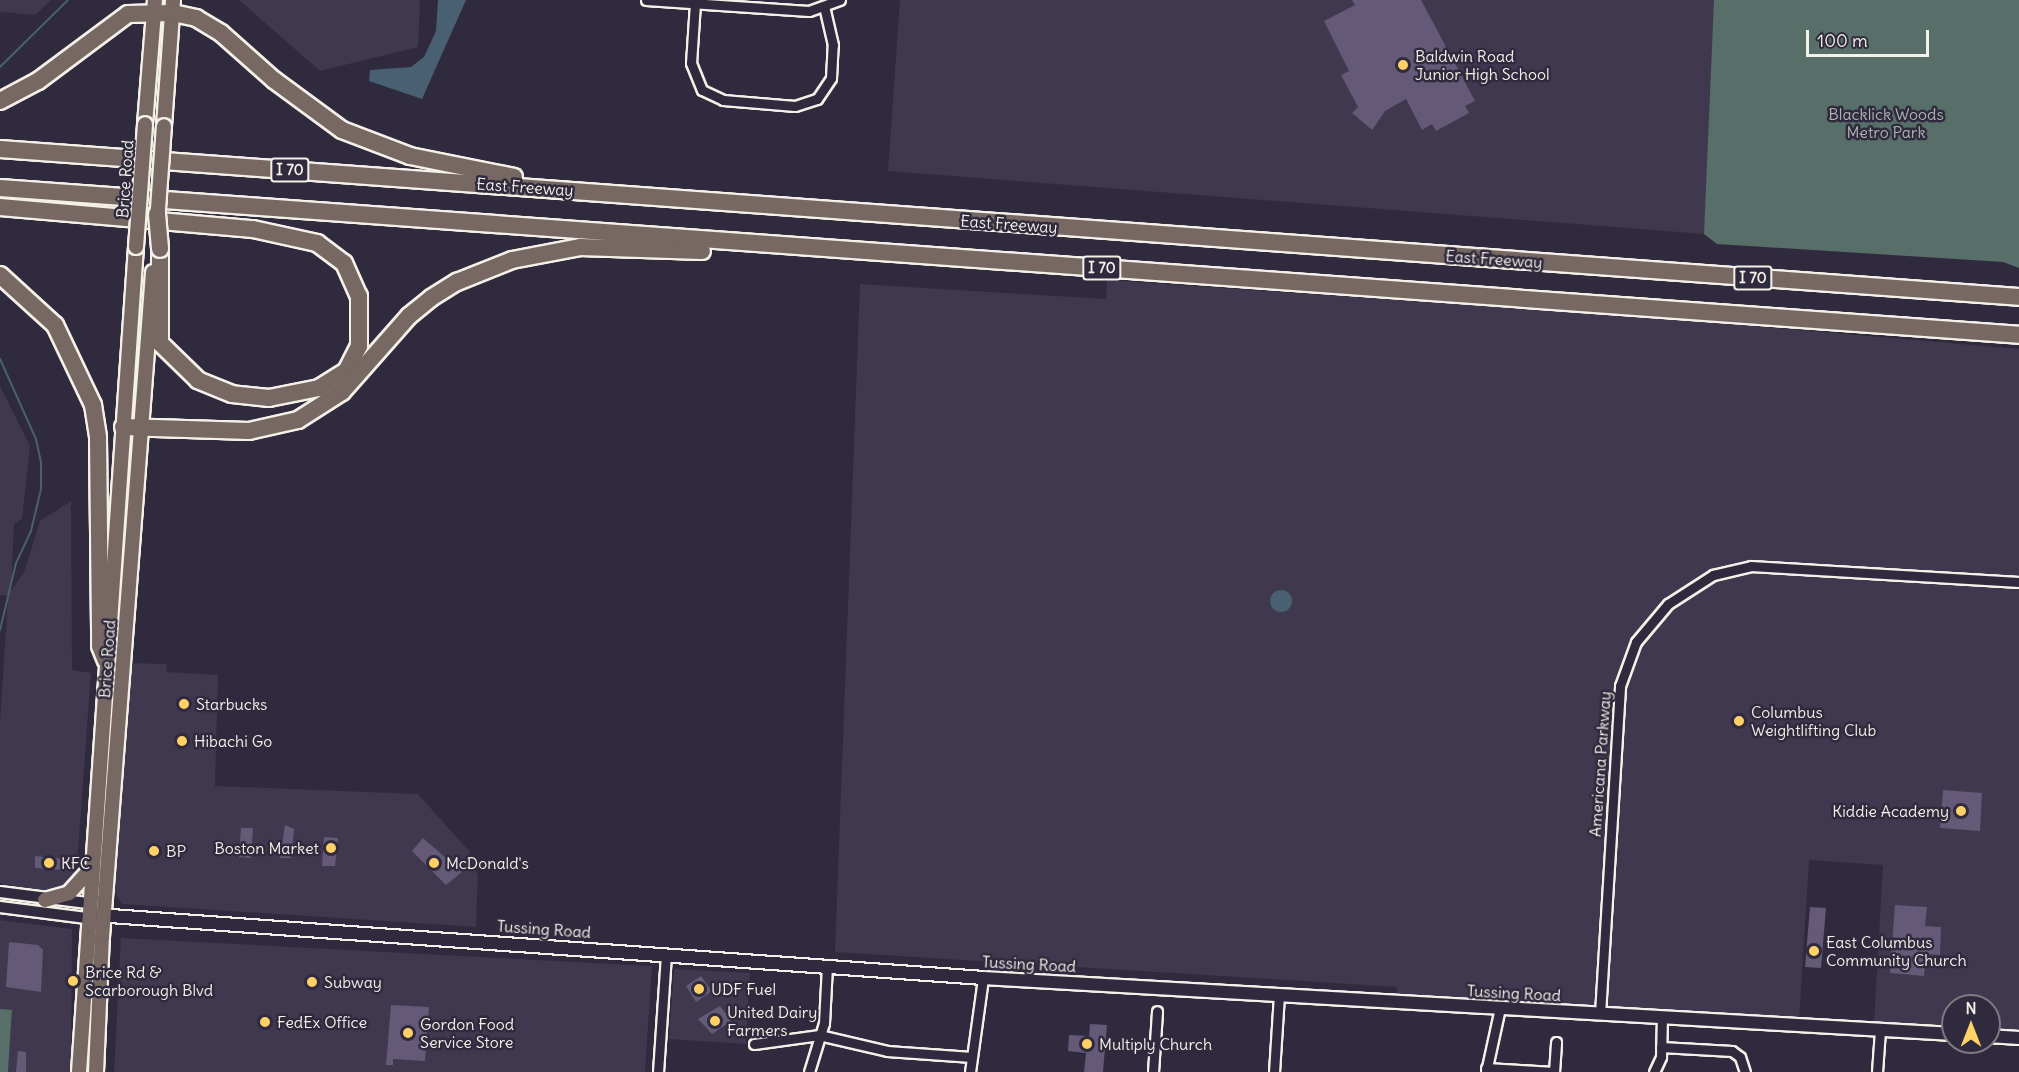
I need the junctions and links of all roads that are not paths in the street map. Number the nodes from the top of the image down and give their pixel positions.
1 (646, 0) edge
2 (840, 0) edge
3 (695, 3) junction
4 (155, 6) edge
5 (173, 6) edge
6 (825, 9) junction
7 (0, 101) edge
8 (164, 126) junction
9 (0, 149) edge
10 (0, 188) edge
11 (579, 191) junction
12 (0, 207) edge
13 (157, 214) joint
14 (157, 249) junction
15 (1009, 262) junction
16 (0, 275) edge
17 (2019, 297) edge
18 (2019, 335) edge
19 (128, 349) junction
20 (123, 427) junction
21 (141, 428) junction
22 (2019, 582) edge
23 (106, 661) junction
24 (90, 870) junction
25 (0, 892) edge
26 (45, 900) junction
27 (87, 903) junction
28 (0, 907) edge
29 (104, 913) junction
30 (86, 918) junction
31 (666, 954) junction
32 (827, 965) junction
33 (983, 978) junction
34 (1279, 994) junction
35 (1500, 1008) junction
36 (1157, 1011) dead end
37 (1600, 1014) junction
38 (1662, 1017) junction
39 (1880, 1030) junction
40 (1941, 1033) edge
41 (819, 1035) junction
42 (2001, 1037) edge
43 (2019, 1038) edge
44 (1556, 1042) dead end
45 (754, 1044) dead end
46 (1661, 1047) junction
47 (972, 1057) junction
48 (1486, 1070) edge
49 (79, 1072) edge
50 (96, 1072) edge
51 (658, 1072) edge
52 (809, 1072) edge
53 (970, 1072) edge
54 (1153, 1072) edge
55 (1274, 1072) edge
56 (1554, 1072) edge
57 (1654, 1072) edge
58 (1745, 1072) edge
59 (1877, 1072) edge

1 - 3 street
2 - 6 street
3 - 6 street
3 - 6 street
4 - 5 highway
4 - 7 highway
4 - 8 main road
4 - 19 main road, Brice Road, bridge
5 - 8 main road
5 - 11 highway
8 - 13 main road, bridge
9 - 11 highway, East Freeway / I 70
10 - 15 highway, I 70
11 - 17 highway, East Freeway / I 70
12 - 14 highway
13 - 14 highway, bridge
14 - 19 main road, Brice Road
14 - 21 main road, Brice Road
15 - 18 highway, I 70
15 - 21 highway
16 - 23 highway
19 - 20 main road, Brice Road
20 - 21 highway
20 - 23 main road, Brice Road
21 - 29 main road, Brice Road
22 - 37 street, Americana Parkway
23 - 24 main road, Brice Road
24 - 26 main road
24 - 27 main road, Brice Road
25 - 26 street
26 - 27 street
27 - 29 main road
27 - 30 main road, Brice Road
28 - 30 street
29 - 30 main road
29 - 31 main road, Tussing Road
29 - 50 main road, Brice Road
30 - 49 main road, Brice Road
31 - 32 main road, Tussing Road
31 - 51 street
32 - 33 main road, Tussing Road
32 - 41 street
33 - 34 main road, Tussing Road
33 - 47 street
34 - 35 main road, Tussing Road
34 - 55 street
35 - 37 main road, Tussing Road
35 - 48 street
36 - 54 street
37 - 38 main road, Tussing Road
38 - 39 main road, Tussing Road
38 - 46 street
39 - 40 main road, Tussing Road
39 - 59 street
41 - 45 street
41 - 47 street
41 - 52 street
42 - 43 main road
44 - 56 street
46 - 57 street
46 - 58 street
47 - 53 street
48 - 56 street

